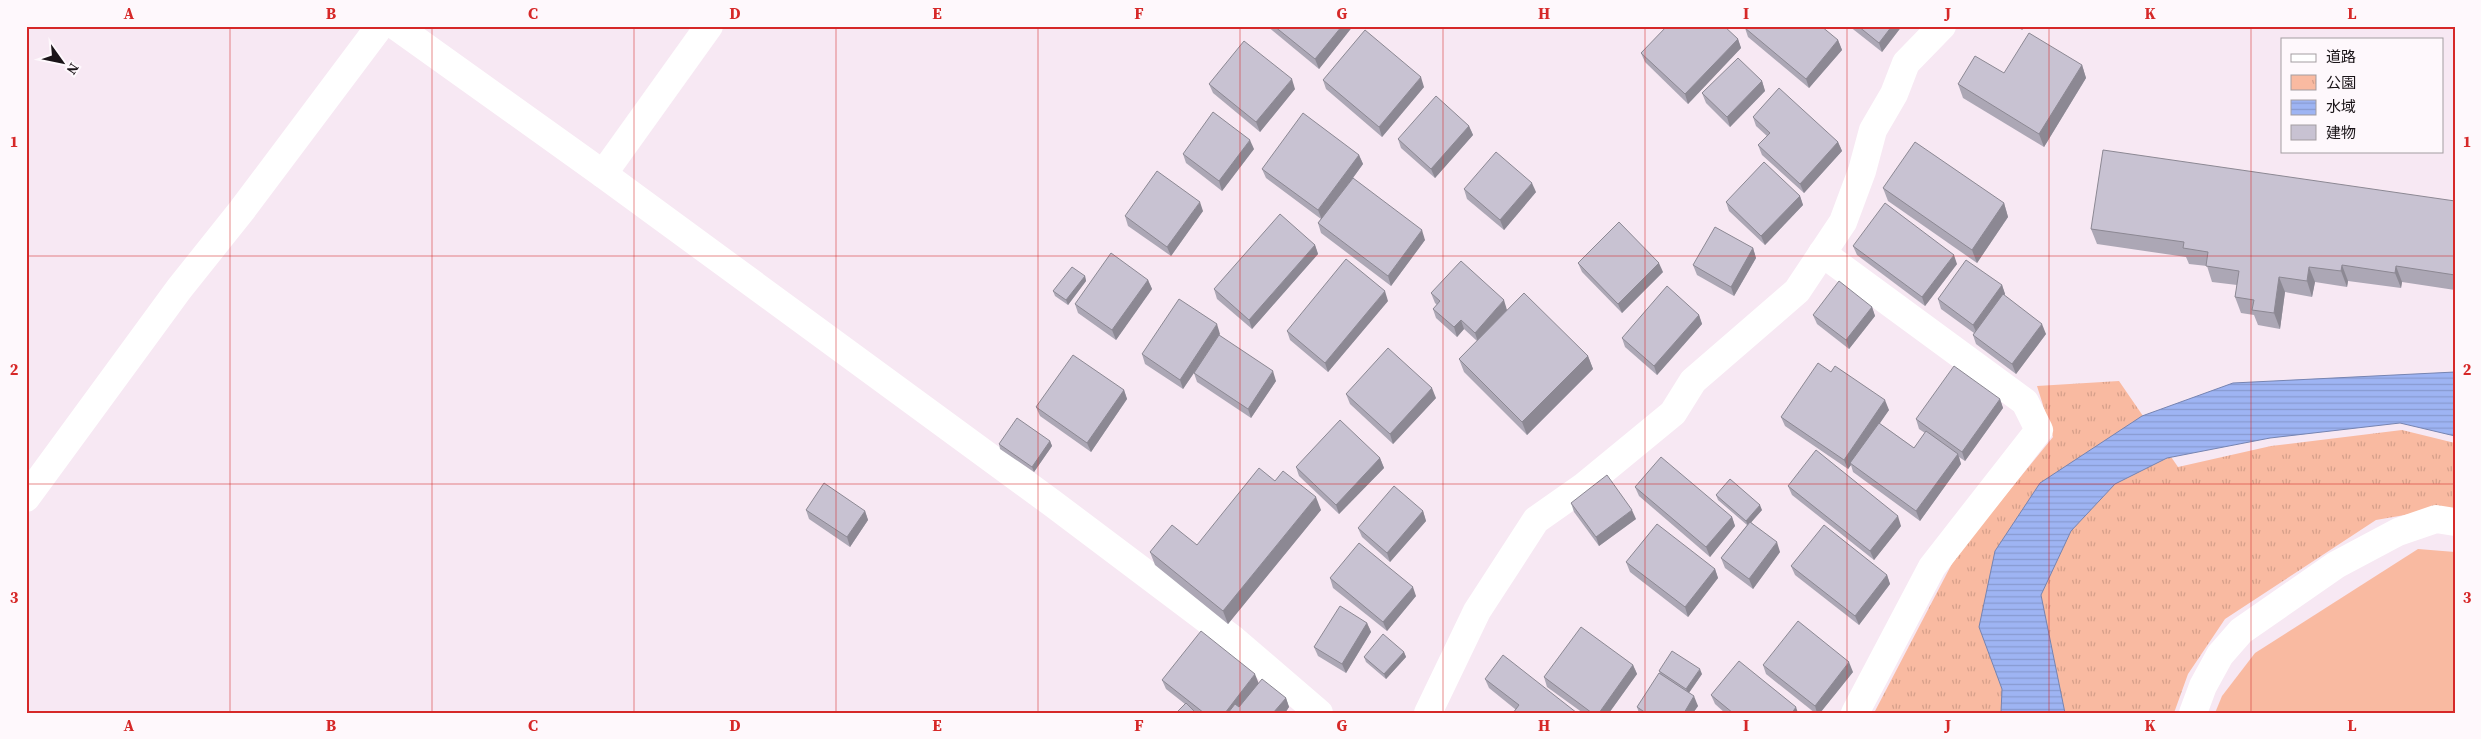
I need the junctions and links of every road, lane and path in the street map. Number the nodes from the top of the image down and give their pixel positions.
1 (380, 26) edge
2 (396, 26) edge
3 (709, 26) edge
4 (1942, 26) edge
5 (603, 174) junction
6 (1822, 253) junction
7 (26, 498) edge
8 (2455, 522) edge
9 (1319, 713) edge
10 (1428, 713) edge
11 (1855, 713) edge
12 (2193, 713) edge

1 - 7 street
2 - 5 street
3 - 5 street
4 - 6 street
5 - 9 street
6 - 10 street
6 - 11 street
8 - 12 street

